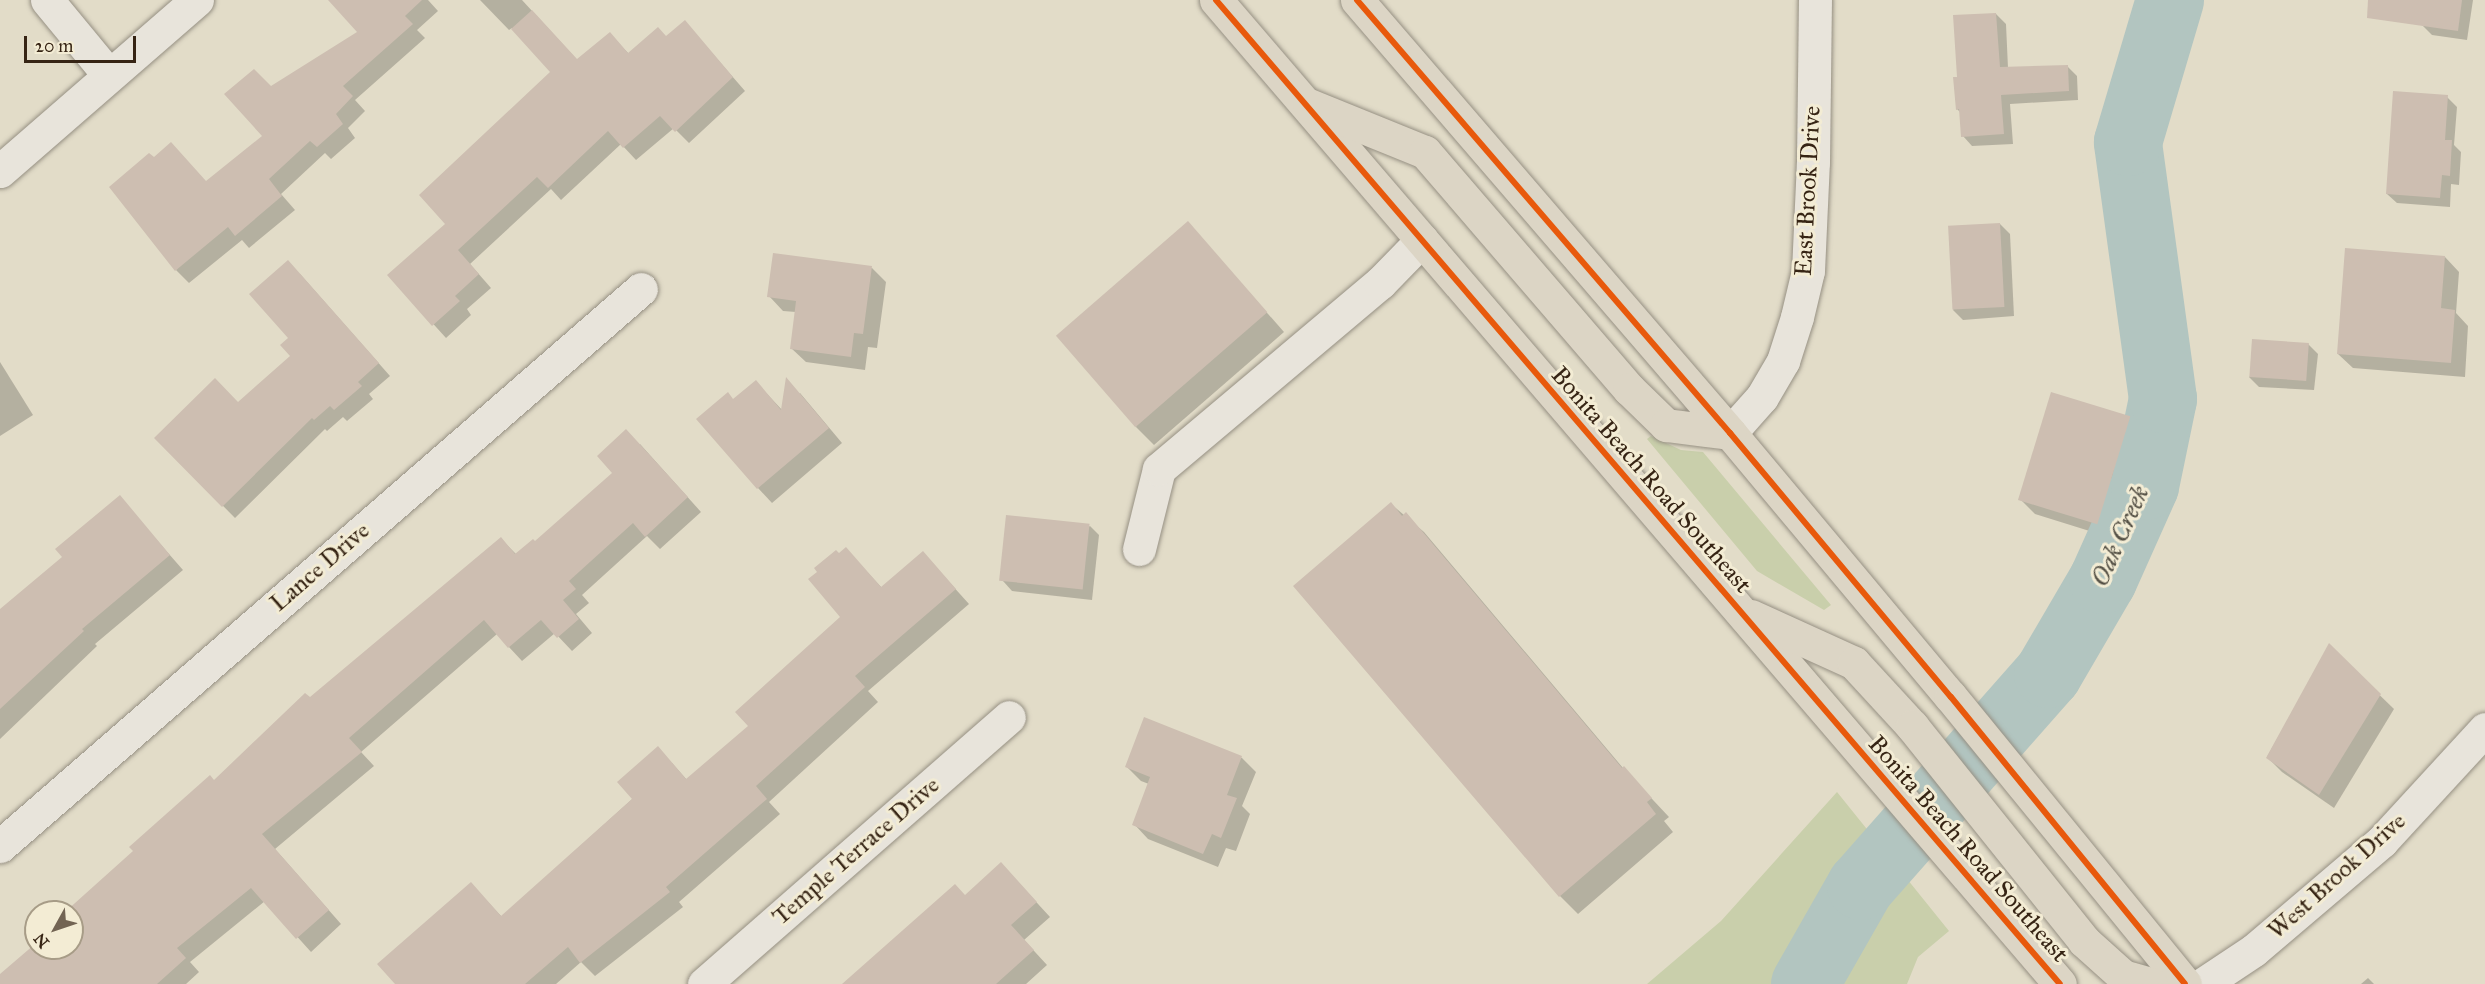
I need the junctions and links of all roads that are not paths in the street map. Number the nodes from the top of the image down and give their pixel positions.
1 (47, 0) edge
2 (197, 0) edge
3 (1216, 0) edge
4 (1358, 0) edge
5 (1815, 0) edge
6 (108, 74) junction
7 (1304, 103) junction
8 (0, 171) edge
9 (1422, 240) junction
10 (641, 289) dead end
11 (1730, 433) junction
12 (1139, 549) dead end
13 (1741, 612) junction
14 (1009, 717) dead end
15 (2485, 729) edge
16 (0, 846) edge
17 (704, 984) edge
18 (2060, 984) edge
19 (2151, 984) edge
20 (2185, 984) edge
21 (2203, 984) edge

1 - 6 street
2 - 6 street
3 - 7 main road, Bonita Beach Road Southeast
4 - 11 main road
5 - 11 street, East Brook Drive
6 - 8 street
7 - 9 main road, Bonita Beach Road Southeast
7 - 11 main road
9 - 12 street
9 - 13 main road, Bonita Beach Road Southeast
10 - 16 street, Lance Drive
11 - 20 main road
13 - 18 main road, Bonita Beach Road Southeast
13 - 19 main road
14 - 17 street, Temple Terrace Drive
15 - 21 street, West Brook Drive

